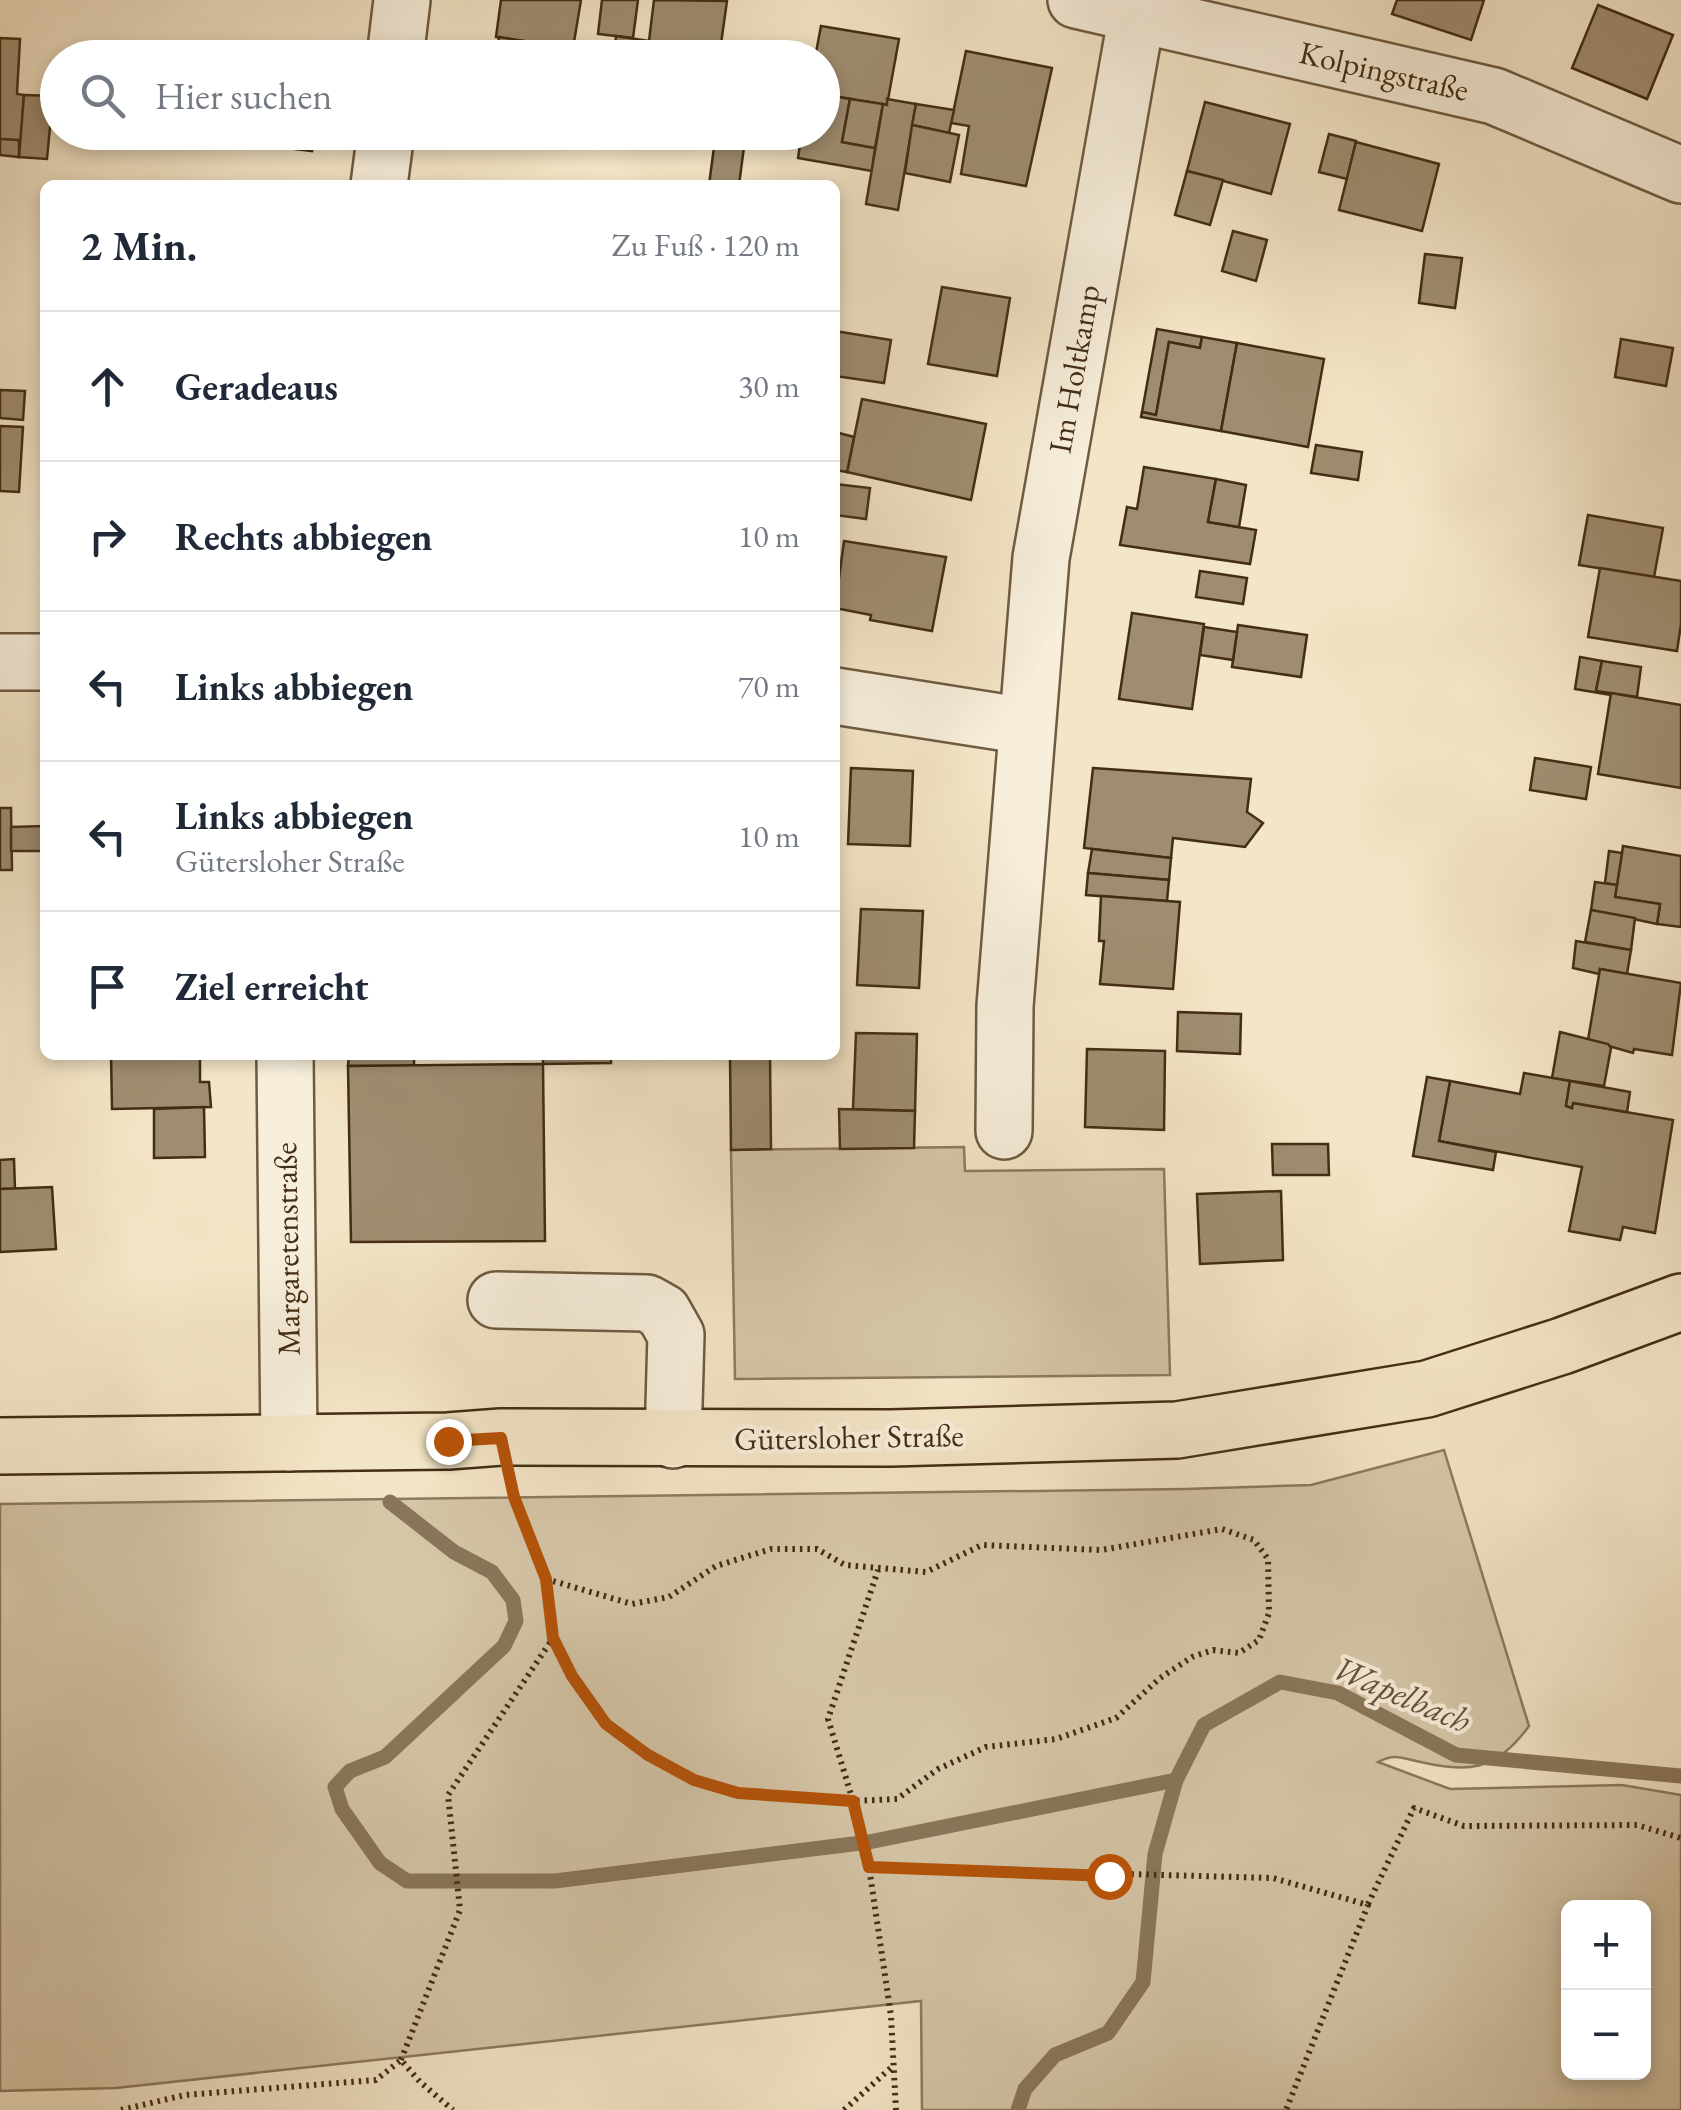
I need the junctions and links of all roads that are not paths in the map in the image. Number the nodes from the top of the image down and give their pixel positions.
1 (402, 0) edge
2 (1076, 0) edge
3 (1166, 12) edge
4 (397, 40) edge
5 (384, 150) edge
6 (1681, 175) edge
7 (380, 180) edge
8 (0, 662) edge
9 (40, 662) edge
10 (840, 697) edge
11 (1026, 726) junction
12 (285, 1060) edge
13 (1004, 1131) dead end
14 (496, 1300) dead end
15 (1681, 1302) edge
16 (673, 1440) junction
17 (289, 1442) junction
18 (0, 1446) edge

1 - 4 street
2 - 3 street, Kolpingstraße
3 - 6 street, Kolpingstraße
3 - 11 street, Im Holtkamp
5 - 7 street
8 - 9 street
10 - 11 street
11 - 13 street, Im Holtkamp
12 - 17 street, Margaretenstraße
14 - 16 street
15 - 16 main road, Gütersloher Straße
16 - 17 main road, Gütersloher Straße
17 - 18 main road, Gütersloher Straße

